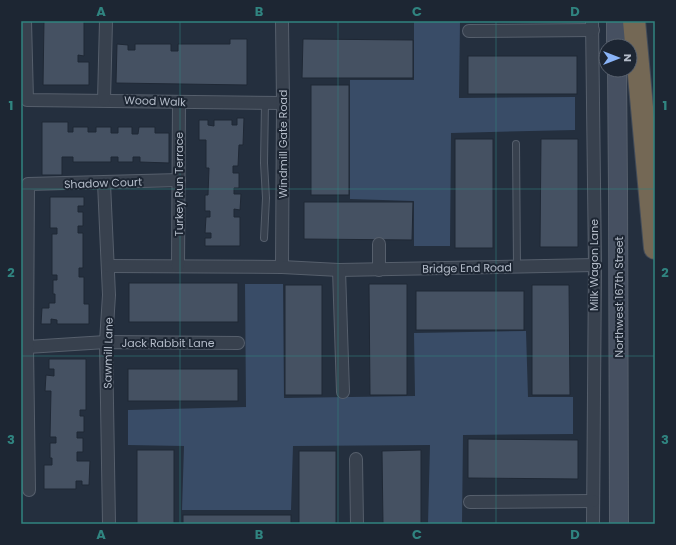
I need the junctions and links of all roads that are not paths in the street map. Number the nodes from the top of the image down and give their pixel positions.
1 (25, 21) edge
2 (106, 21) edge
3 (282, 21) edge
4 (616, 21) edge
5 (634, 21) edge
6 (593, 25) edge
7 (469, 31) dead end
8 (616, 38) edge
9 (617, 78) edge
10 (104, 100) junction
11 (179, 102) junction
12 (265, 103) junction
13 (283, 103) junction
14 (516, 144) dead end
15 (179, 180) junction
16 (104, 183) junction
17 (264, 238) dead end
18 (379, 244) dead end
19 (655, 248) edge
20 (595, 265) junction
21 (108, 266) junction
22 (178, 266) junction
23 (282, 267) junction
24 (517, 267) junction
25 (339, 270) junction
26 (379, 270) junction
27 (106, 342) junction
28 (238, 343) dead end
29 (27, 347) junction
30 (344, 392) dead end
31 (356, 459) dead end
32 (29, 490) dead end
33 (593, 501) junction
34 (470, 502) dead end
35 (109, 524) edge
36 (357, 524) edge
37 (593, 524) edge
38 (619, 524) edge

1 - 10 street, Wood Walk
2 - 10 street
3 - 13 street, Windmill Gate Road
4 - 8 street
5 - 19 highway
6 - 7 street, Milk Wagon Lane
6 - 20 street, Milk Wagon Lane
9 - 38 street, Northwest 167th Street
10 - 11 street, Wood Walk
11 - 12 street, Wood Walk
11 - 15 street, Turkey Run Terrace
12 - 13 street, Wood Walk
12 - 17 lane
13 - 23 street, Windmill Gate Road
14 - 24 lane
15 - 16 street, Shadow Court
15 - 22 street, Turkey Run Terrace
16 - 21 street, Sawmill Lane
16 - 29 street, Shadow Court
18 - 26 street
20 - 24 street, Bridge End Road
20 - 33 street, Milk Wagon Lane
21 - 22 street, Bridge End Road
21 - 27 street, Sawmill Lane
22 - 23 street, Bridge End Road
23 - 25 street, Bridge End Road
24 - 26 street, Bridge End Road
25 - 26 street, Bridge End Road
25 - 30 street
27 - 28 street, Jack Rabbit Lane
27 - 29 street, Jack Rabbit Lane
27 - 35 street, Sawmill Lane
29 - 32 street
31 - 36 street
33 - 34 street
33 - 37 street, Milk Wagon Lane

